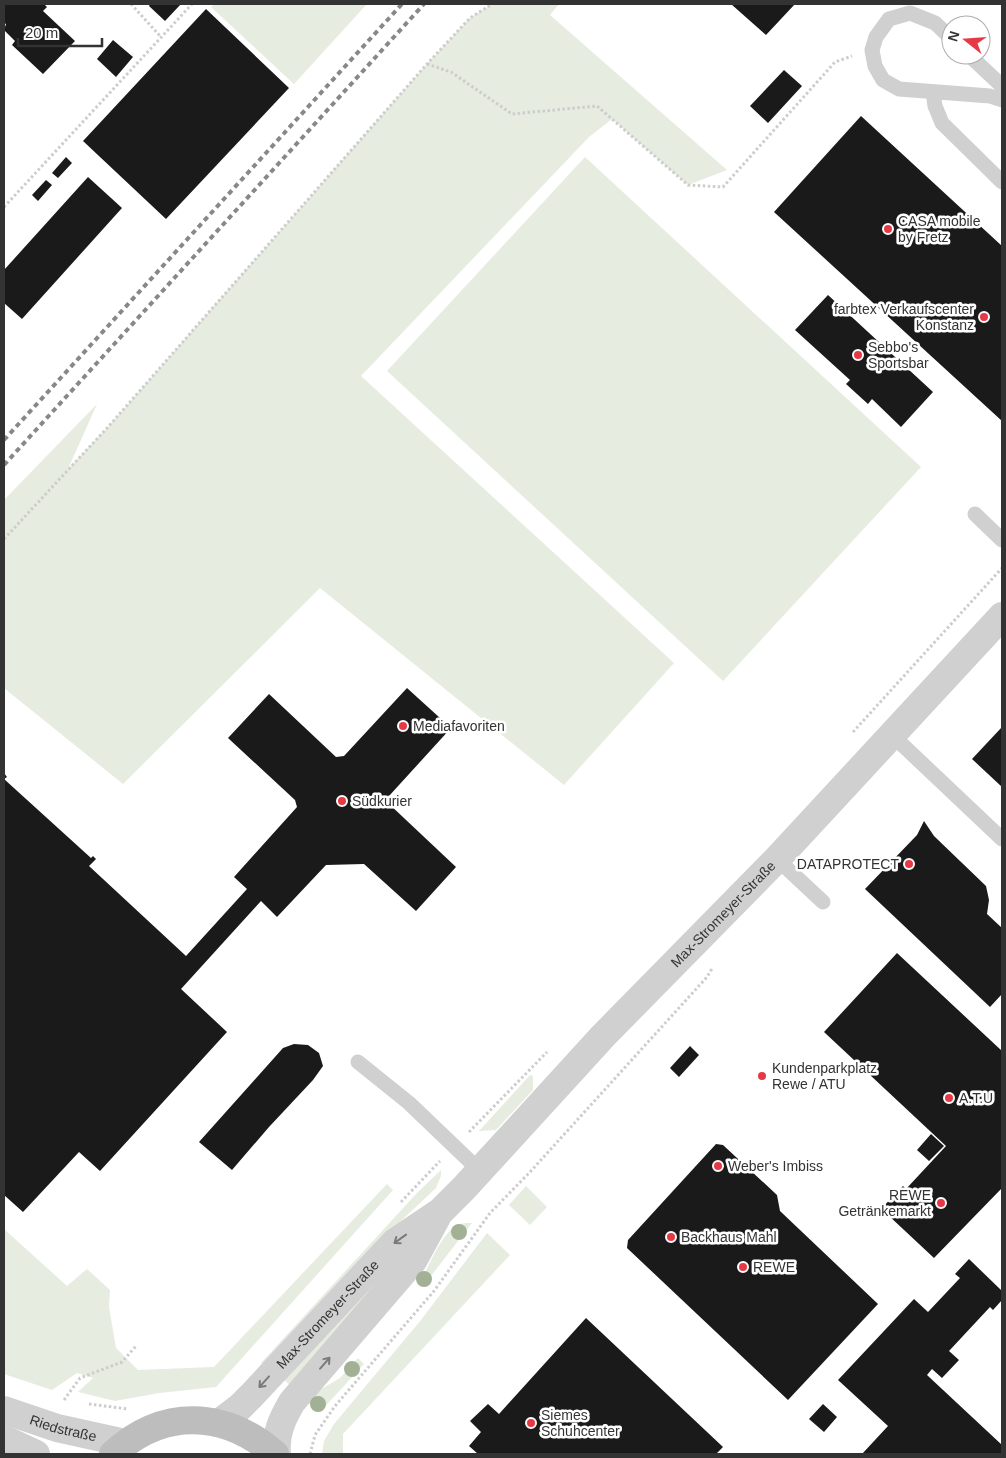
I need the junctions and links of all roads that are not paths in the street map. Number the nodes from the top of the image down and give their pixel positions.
1 (941, 29) edge
2 (980, 65) edge
3 (1002, 86) edge
4 (933, 92) junction
5 (1002, 100) edge
6 (1002, 182) edge
7 (975, 514) dead end
8 (1002, 540) edge
9 (1002, 616) edge
10 (892, 735) junction
11 (1002, 839) edge
12 (777, 859) junction
13 (823, 902) dead end
14 (358, 1062) dead end
15 (479, 1170) junction
16 (440, 1211) junction
17 (4, 1410) edge
18 (219, 1423) junction
19 (4, 1439) edge
20 (119, 1449) edge
21 (36, 1454) edge
22 (276, 1454) edge

1 - 4 lane
2 - 3 lane
4 - 5 lane
4 - 6 lane
7 - 8 lane
9 - 10 street, Max-Stromeyer-Straße
10 - 11 lane
10 - 12 street, Max-Stromeyer-Straße
12 - 13 lane
12 - 15 street, Max-Stromeyer-Straße
14 - 15 lane
15 - 16 street, Max-Stromeyer-Straße
16 -> 18 street, Max-Stromeyer-Straße
22 -> 16 street, Max-Stromeyer-Straße
17 - 20 street, Riedstraße
18 - 20 street
18 - 22 street
19 - 21 street

